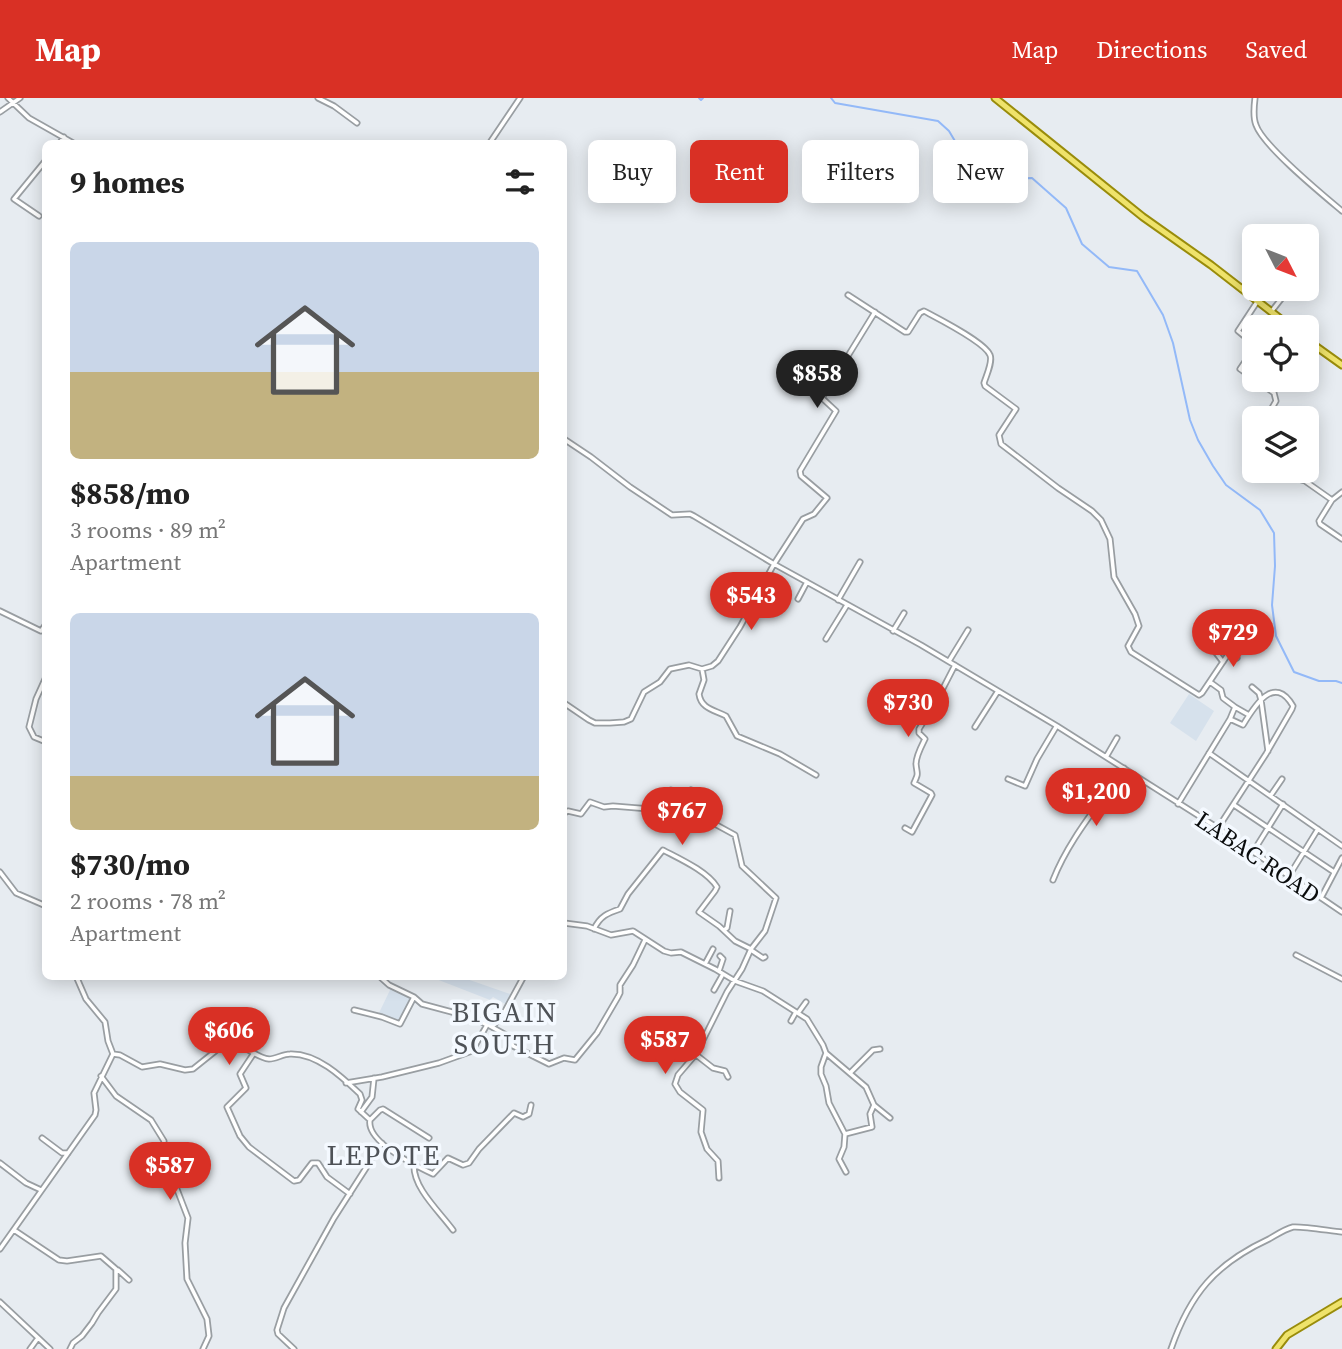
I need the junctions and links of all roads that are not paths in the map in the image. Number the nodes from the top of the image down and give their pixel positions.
1 (8, 98) edge
2 (20, 98) edge
3 (318, 98) edge
4 (520, 98) edge
5 (995, 98) edge
6 (1255, 98) edge
7 (12, 103) junction
8 (0, 112) edge
9 (357, 123) dead end
10 (64, 137) junction
11 (62, 140) edge
12 (69, 140) edge
13 (492, 140) edge
14 (42, 165) edge
15 (1342, 211) edge
16 (38, 216) dead end
17 (1241, 289) edge
18 (848, 295) dead end
19 (1257, 301) joint
20 (1278, 301) edge
21 (875, 312) junction
22 (1271, 312) junction
23 (1248, 315) edge
24 (1275, 315) edge
25 (1319, 349) edge
26 (1342, 365) edge
27 (567, 441) edge
28 (1308, 483) edge
29 (1342, 492) edge
30 (1332, 500) junction
31 (1342, 540) edge
32 (860, 562) dead end
33 (774, 564) junction
34 (807, 583) junction
35 (798, 599) dead end
36 (838, 600) junction
37 (847, 605) junction
38 (0, 611) edge
39 (904, 613) dead end
40 (1225, 624) dead end
41 (968, 629) dead end
42 (893, 631) junction
43 (42, 632) edge
44 (826, 639) dead end
45 (1201, 639) dead end
46 (1236, 644) dead end
47 (1211, 646) junction
48 (1230, 652) junction
49 (1237, 658) dead end
50 (948, 661) junction
51 (1223, 662) junction
52 (955, 665) junction
53 (702, 669) junction
54 (1210, 682) junction
55 (42, 686) edge
56 (1252, 687) dead end
57 (998, 691) junction
58 (1261, 700) junction
59 (567, 705) edge
60 (1235, 707) junction
61 (1249, 715) junction
62 (1230, 719) junction
63 (1057, 726) junction
64 (975, 727) dead end
65 (1117, 738) dead end
66 (42, 740) edge
67 (1268, 751) junction
68 (1209, 753) junction
69 (1106, 757) junction
70 (1124, 768) junction
71 (816, 775) dead end
72 (1008, 779) dead end
73 (1282, 779) dead end
74 (1250, 780) junction
75 (691, 790) dead end
76 (1271, 795) junction
77 (687, 796) junction
78 (1178, 804) junction
79 (1283, 804) junction
80 (1234, 805) junction
81 (567, 812) edge
82 (704, 813) junction
83 (698, 822) dead end
84 (905, 828) dead end
85 (1218, 828) junction
86 (1268, 828) junction
87 (1318, 829) junction
88 (1342, 846) edge
89 (1303, 851) junction
90 (1253, 852) junction
91 (1342, 858) edge
92 (0, 872) edge
93 (1334, 872) junction
94 (1289, 876) junction
95 (1053, 880) dead end
96 (1321, 898) junction
97 (42, 904) edge
98 (730, 911) dead end
99 (1342, 912) edge
100 (567, 924) edge
101 (594, 929) junction
102 (724, 930) junction
103 (645, 940) junction
104 (713, 949) dead end
105 (751, 950) junction
106 (1296, 955) dead end
107 (720, 956) dead end
108 (765, 957) dead end
109 (705, 964) junction
110 (721, 973) junction
111 (1342, 979) edge
112 (78, 980) edge
113 (383, 980) edge
114 (522, 980) edge
115 (735, 981) junction
116 (714, 990) dead end
117 (414, 997) junction
118 (806, 1002) dead end
119 (354, 1010) dead end
120 (797, 1012) junction
121 (791, 1021) dead end
122 (489, 1025) junction
123 (660, 1040) dead end
124 (880, 1049) dead end
125 (254, 1052) junction
126 (826, 1053) junction
127 (113, 1054) junction
128 (696, 1054) junction
129 (850, 1073) junction
130 (101, 1076) junction
131 (728, 1076) dead end
132 (374, 1078) junction
133 (346, 1083) junction
134 (874, 1104) junction
135 (531, 1105) dead end
136 (361, 1112) junction
137 (890, 1118) dead end
138 (370, 1120) junction
139 (845, 1134) junction
140 (42, 1138) dead end
141 (429, 1138) dead end
142 (382, 1143) junction
143 (68, 1153) junction
144 (0, 1163) edge
145 (414, 1165) junction
146 (846, 1172) dead end
147 (719, 1178) dead end
148 (41, 1190) junction
149 (350, 1194) junction
150 (14, 1230) junction
151 (453, 1230) dead end
152 (1342, 1232) edge
153 (0, 1249) edge
154 (116, 1269) junction
155 (130, 1280) dead end
156 (0, 1302) edge
157 (1342, 1302) edge
158 (38, 1338) junction
159 (30, 1349) edge
160 (50, 1349) edge
161 (70, 1349) edge
162 (203, 1349) edge
163 (294, 1349) edge
164 (1171, 1349) edge
165 (1276, 1349) edge

1 - 7 street
2 - 7 street
3 - 9 street
4 - 13 street
5 - 17 main road
6 - 15 street
7 - 8 street
7 - 10 street
10 - 11 street
10 - 12 street
14 - 16 street
18 - 21 street
19 - 22 main road
19 - 23 street
20 - 22 street
21 - 33 street
21 - 54 street
22 - 24 main road
25 - 26 main road
27 - 33 street, LABAC ROAD
28 - 30 street
29 - 30 street
30 - 31 street
32 - 36 street
33 - 34 street, LABAC ROAD
33 - 53 street
34 - 35 street
34 - 36 street, LABAC ROAD
36 - 37 street, LABAC ROAD
37 - 42 street, LABAC ROAD
37 - 44 street
38 - 43 street
39 - 42 street
40 - 47 street
41 - 50 street
42 - 50 street, LABAC ROAD
45 - 47 street
46 - 48 street
47 - 51 street
48 - 49 street
48 - 51 street
50 - 52 street, LABAC ROAD
51 - 54 street
52 - 57 street, LABAC ROAD
52 - 84 street
53 - 59 street
53 - 71 street
54 - 60 street
55 - 66 street
56 - 58 street
57 - 63 street, LABAC ROAD
57 - 64 street
58 - 61 street
58 - 67 street
58 - 67 street
60 - 61 street
60 - 62 street
61 - 62 street
62 - 68 street
63 - 69 street, LABAC ROAD
63 - 72 street
65 - 69 street
67 - 74 street
68 - 74 street
68 - 78 street
69 - 70 street, LABAC ROAD
70 - 78 street, LABAC ROAD
70 - 95 street
73 - 76 street
74 - 76 street
74 - 80 street
75 - 77 street
76 - 79 street
77 - 81 street
77 - 82 street
78 - 85 street, LABAC ROAD
79 - 86 street
79 - 87 street
80 - 85 street
80 - 86 street
82 - 83 street
82 - 105 street
85 - 90 street, LABAC ROAD
86 - 89 street
86 - 90 street
87 - 88 street
87 - 89 street
89 - 93 street
89 - 94 street
90 - 94 street, LABAC ROAD
91 - 93 street
92 - 97 street
93 - 96 street
94 - 96 street, LABAC ROAD
96 - 99 street, LABAC ROAD
98 - 102 street
100 - 101 street
101 - 102 street
101 - 103 street
102 - 105 street
103 - 109 street
103 - 122 street
104 - 109 street
105 - 108 street
105 - 115 street
106 - 111 street
107 - 110 street
109 - 110 street
110 - 115 street
110 - 116 street
112 - 127 street
113 - 117 street
114 - 122 street
115 - 120 street
115 - 128 street
117 - 119 street
117 - 122 street
118 - 120 street
120 - 121 street
120 - 126 street
122 - 132 street
123 - 128 street
124 - 129 street
125 - 127 street
125 - 133 street
125 - 149 street
126 - 129 street
126 - 139 street
127 - 130 street
128 - 131 street
128 - 147 street
129 - 134 street
130 - 143 street
130 - 162 street
132 - 133 street
132 - 136 street
133 - 136 street
134 - 137 street
134 - 139 street
135 - 145 street
136 - 138 street
138 - 141 street
138 - 142 street
139 - 146 street
140 - 143 street
142 - 145 street
142 - 149 street
143 - 148 street
144 - 148 street
145 - 151 street
148 - 150 street
149 - 163 street
150 - 153 street
150 - 154 street
152 - 164 street
154 - 155 street
154 - 161 street
156 - 158 street
157 - 165 main road
158 - 159 street
158 - 160 street

